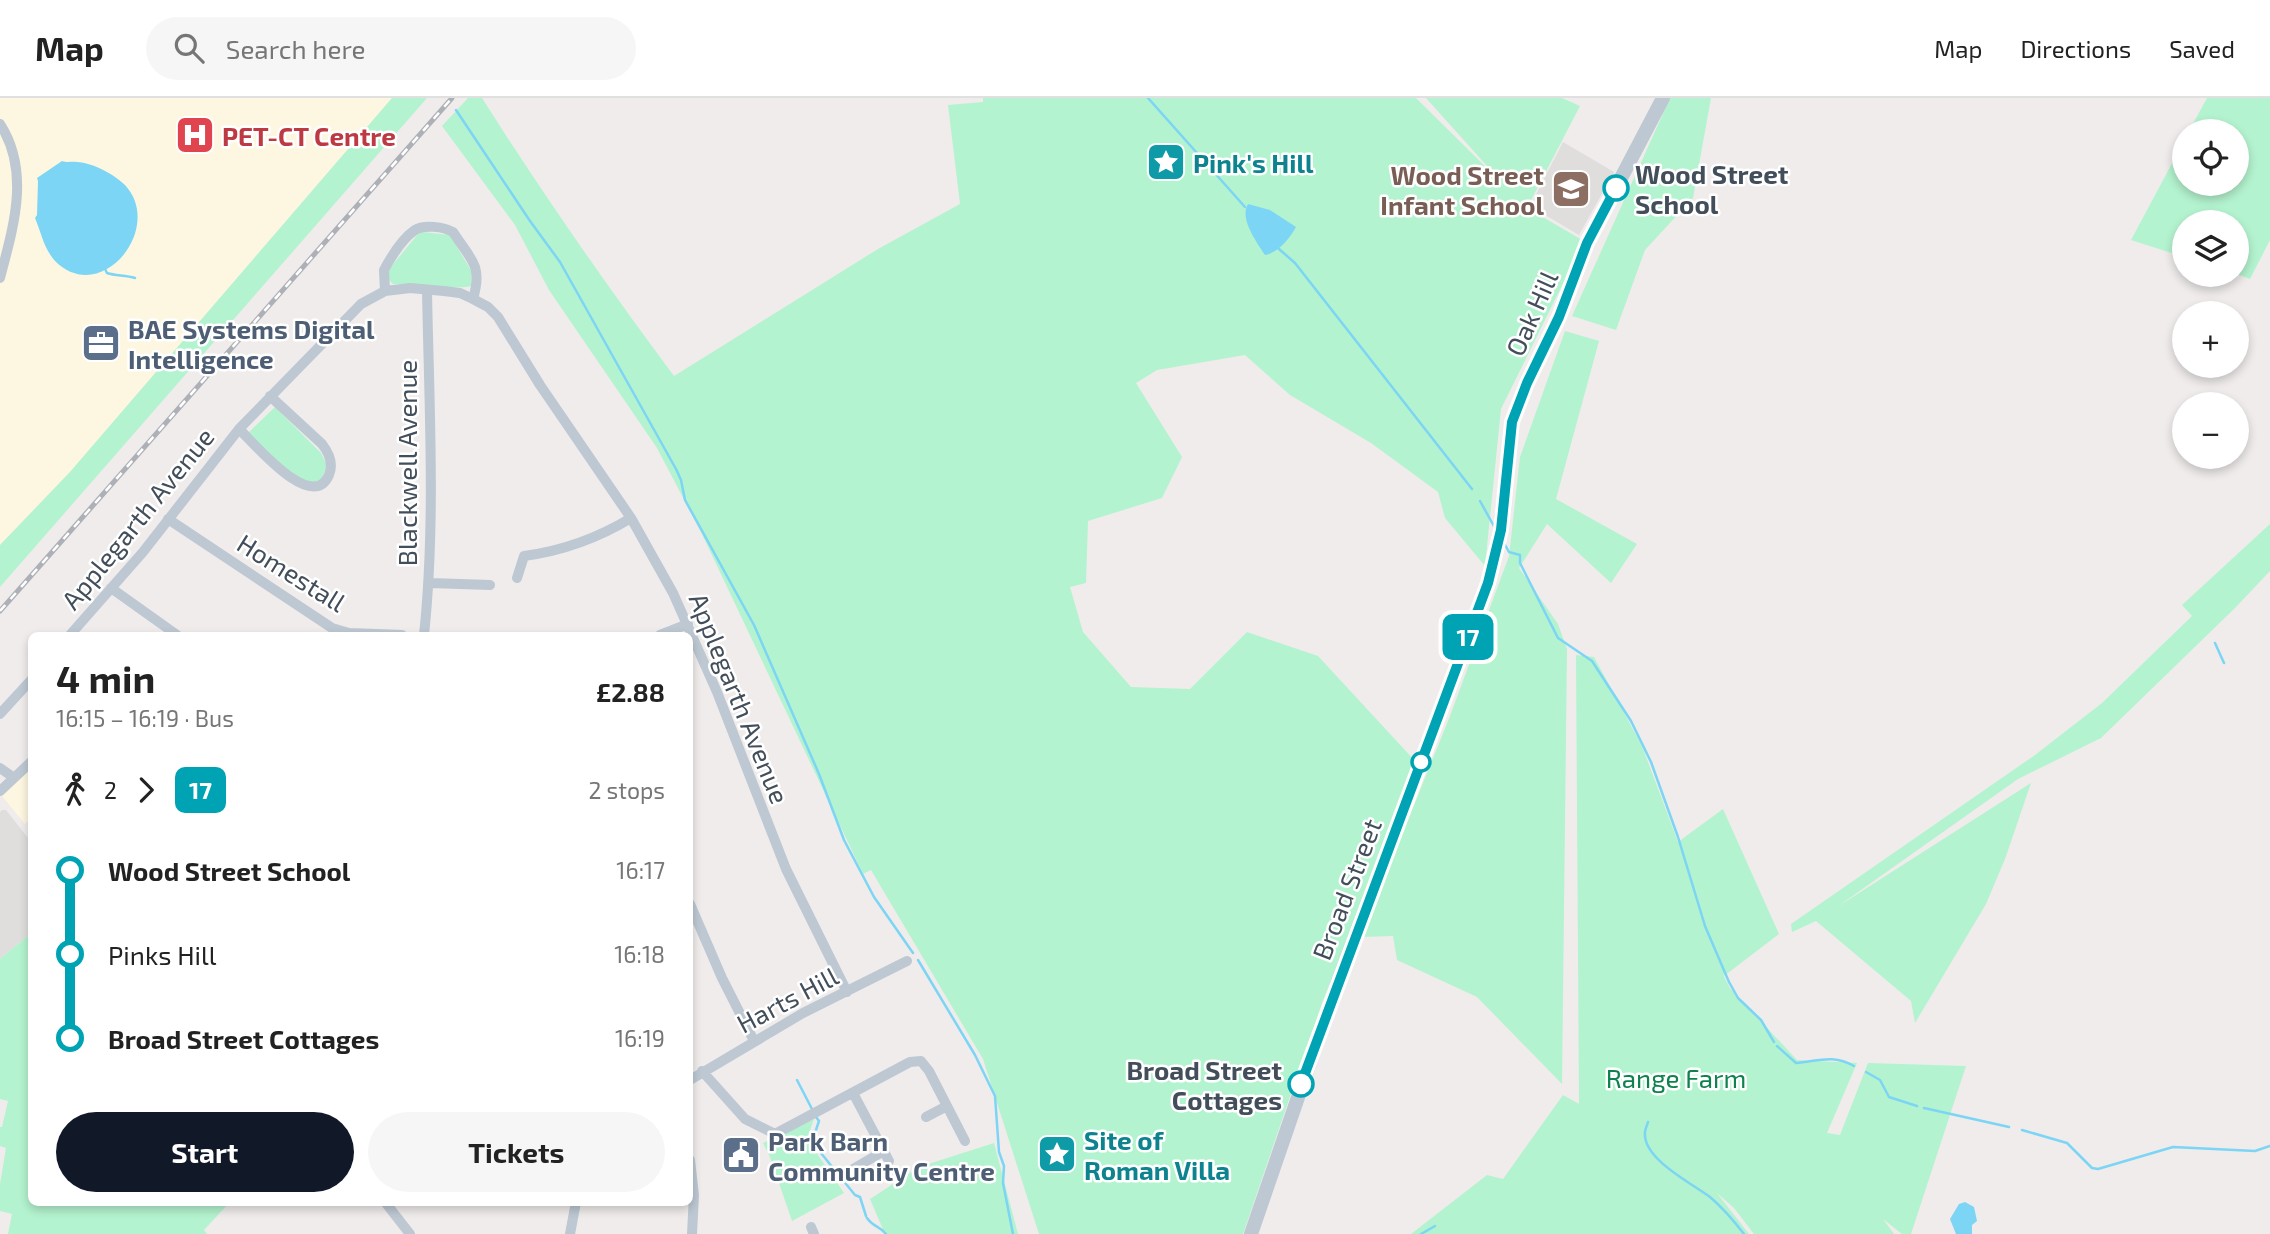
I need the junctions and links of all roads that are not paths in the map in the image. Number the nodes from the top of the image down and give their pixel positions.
1 (1663, 98) edge
2 (0, 124) edge
3 (0, 278) edge
4 (428, 290) junction
5 (384, 291) junction
6 (473, 299) junction
7 (270, 396) junction
8 (239, 429) junction
9 (631, 518) junction
10 (168, 519) junction
11 (519, 545) dead end
12 (524, 556) junction
13 (1493, 563) joint
14 (517, 578) dead end
15 (429, 583) junction
16 (490, 585) dead end
17 (111, 588) junction
18 (688, 624) junction
19 (73, 632) edge
20 (173, 632) edge
21 (346, 632) edge
22 (424, 632) edge
23 (668, 632) edge
24 (691, 632) edge
25 (693, 636) edge
26 (28, 682) edge
27 (0, 714) edge
28 (28, 764) edge
29 (0, 768) edge
30 (13, 777) junction
31 (0, 791) edge
32 (693, 920) edge
33 (907, 961) dead end
34 (847, 992) junction
35 (754, 1041) junction
36 (702, 1071) junction
37 (693, 1078) edge
38 (853, 1093) junction
39 (947, 1106) junction
40 (926, 1116) dead end
41 (965, 1141) dead end
42 (853, 1169) dead end
43 (693, 1186) edge
44 (388, 1206) edge
45 (575, 1206) edge
46 (410, 1234) edge
47 (570, 1234) edge
48 (692, 1234) edge
49 (1251, 1234) edge

1 - 13 street, Oak Hill
2 - 3 street
4 - 5 street, Applegarth Avenue
4 - 6 street, Applegarth Avenue
4 - 15 street, Blackwell Avenue
5 - 6 street
5 - 7 street, Applegarth Avenue
6 - 9 street, Applegarth Avenue
7 - 8 street, Applegarth Avenue
7 - 8 street, Applegarth Avenue
8 - 10 street, Applegarth Avenue
9 - 12 street
9 - 18 street, Applegarth Avenue
10 - 17 street, Applegarth Avenue
10 - 21 street, Homestall
11 - 12 street
12 - 14 street
13 - 49 street, Broad Street
15 - 16 street
15 - 22 street, Blackwell Avenue
17 - 19 street, Applegarth Avenue
17 - 20 street
18 - 23 street
18 - 24 street, Applegarth Avenue
25 - 34 street, Applegarth Avenue
26 - 27 street
28 - 30 street
29 - 30 street
30 - 31 street
32 - 35 street
33 - 34 street, Harts Hill
34 - 35 street, Harts Hill
35 - 36 street, Harts Hill
36 - 37 street, Harts Hill
36 - 38 street
38 - 39 street
38 - 42 street
39 - 40 street
39 - 41 street
43 - 48 street
44 - 46 street
45 - 47 street

